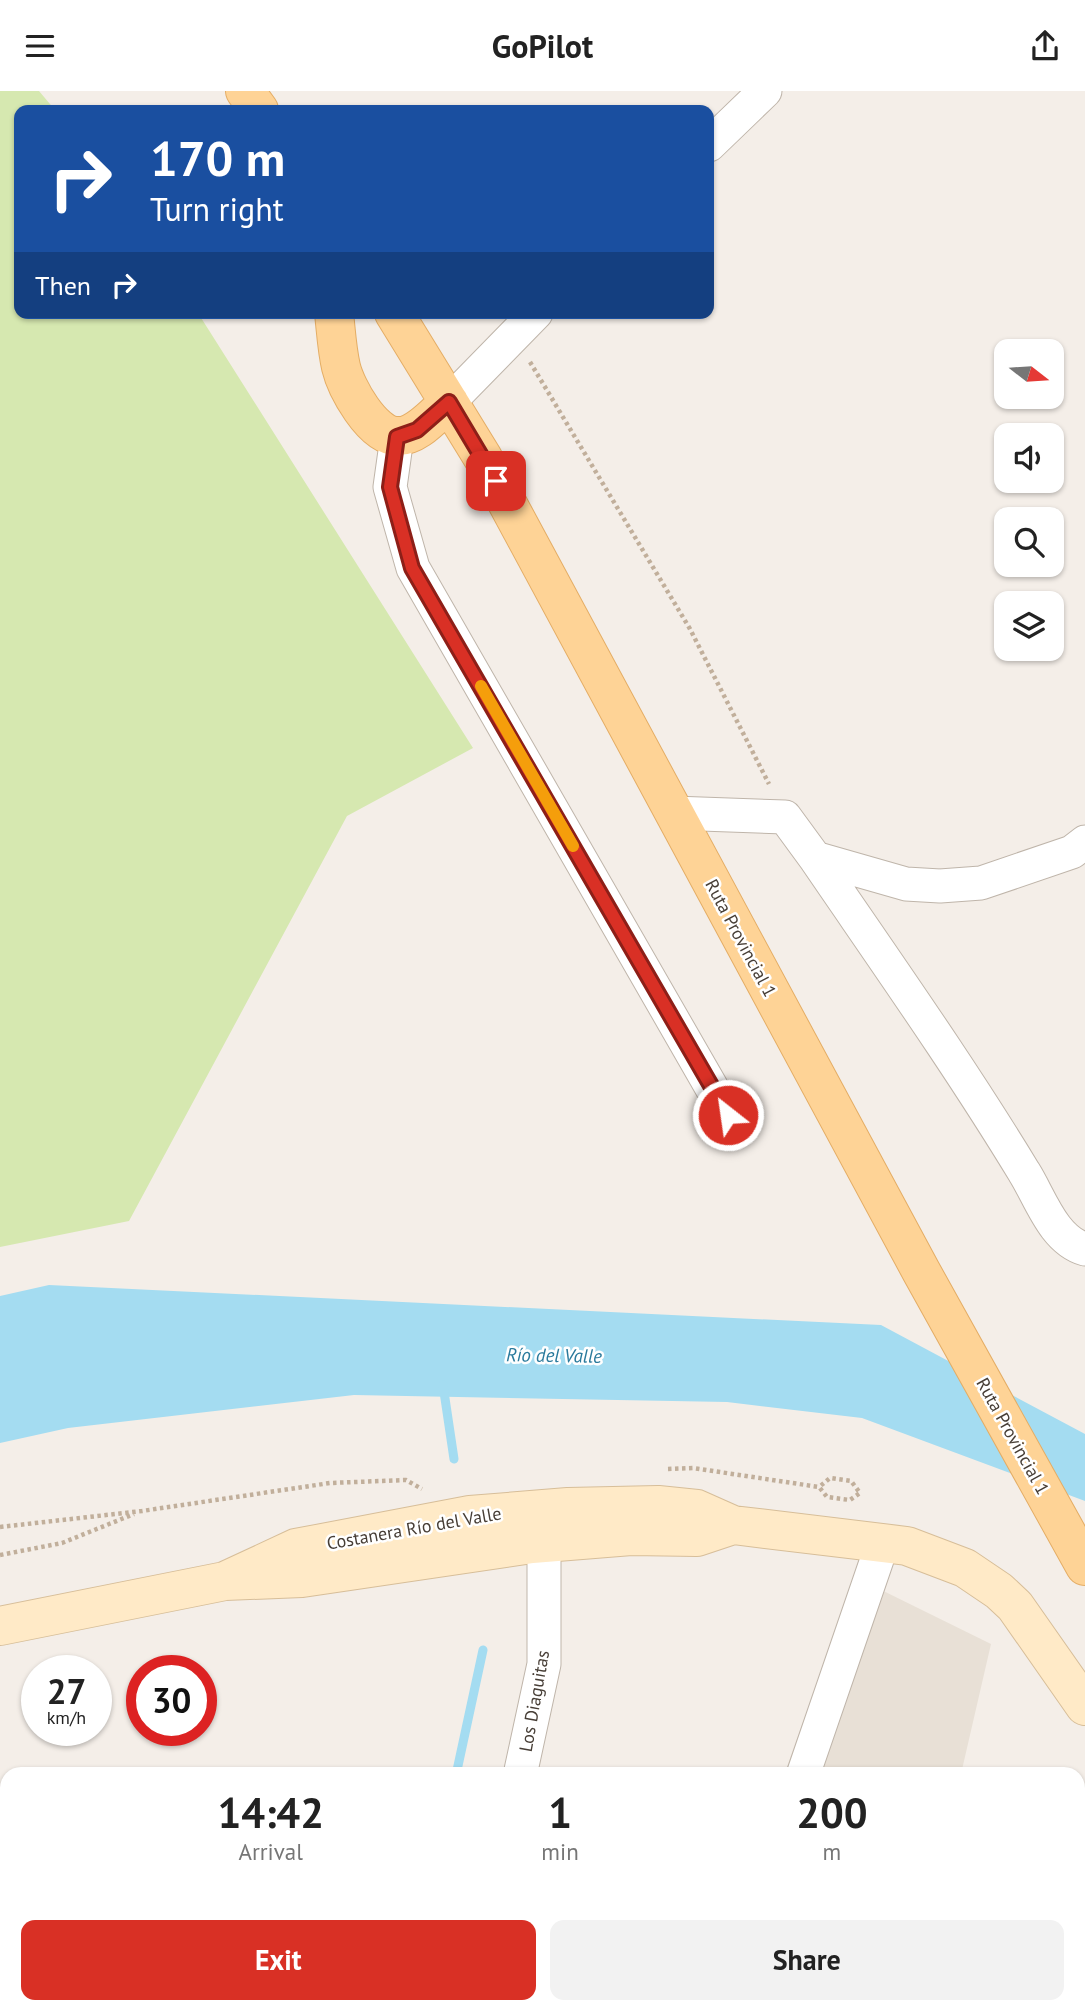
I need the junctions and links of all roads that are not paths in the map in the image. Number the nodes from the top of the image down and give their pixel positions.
1 (765, 91) edge
2 (714, 140) edge
3 (335, 319) edge
4 (398, 319) edge
5 (525, 324) edge
6 (449, 402) junction
7 (397, 437) junction
8 (673, 813) junction
9 (1085, 842) edge
10 (815, 858) junction
11 (728, 1115) dead end
12 (1085, 1249) edge
13 (733, 1525) junction
14 (883, 1542) junction
15 (544, 1543) junction
16 (1085, 1566) edge
17 (225, 1581) junction
18 (0, 1626) edge
19 (1085, 1706) edge
20 (522, 1767) edge
21 (806, 1767) edge

1 - 2 street
3 - 7 main road
4 - 6 main road, Ruta Provincial 1
5 - 6 street
6 - 7 main road
6 - 8 main road, Ruta Provincial 1
7 - 11 street
8 - 10 street
8 - 16 main road, Ruta Provincial 1
9 - 10 street
10 - 12 street
13 - 14 main road, Costanera Río del Valle
13 - 15 main road, Costanera Río del Valle
13 - 17 main road, Costanera Río del Valle
14 - 19 main road, Costanera Río del Valle
14 - 21 street
15 - 17 main road, Costanera Río del Valle
15 - 20 street, Los Diaguitas
17 - 18 main road, Costanera Río del Valle

